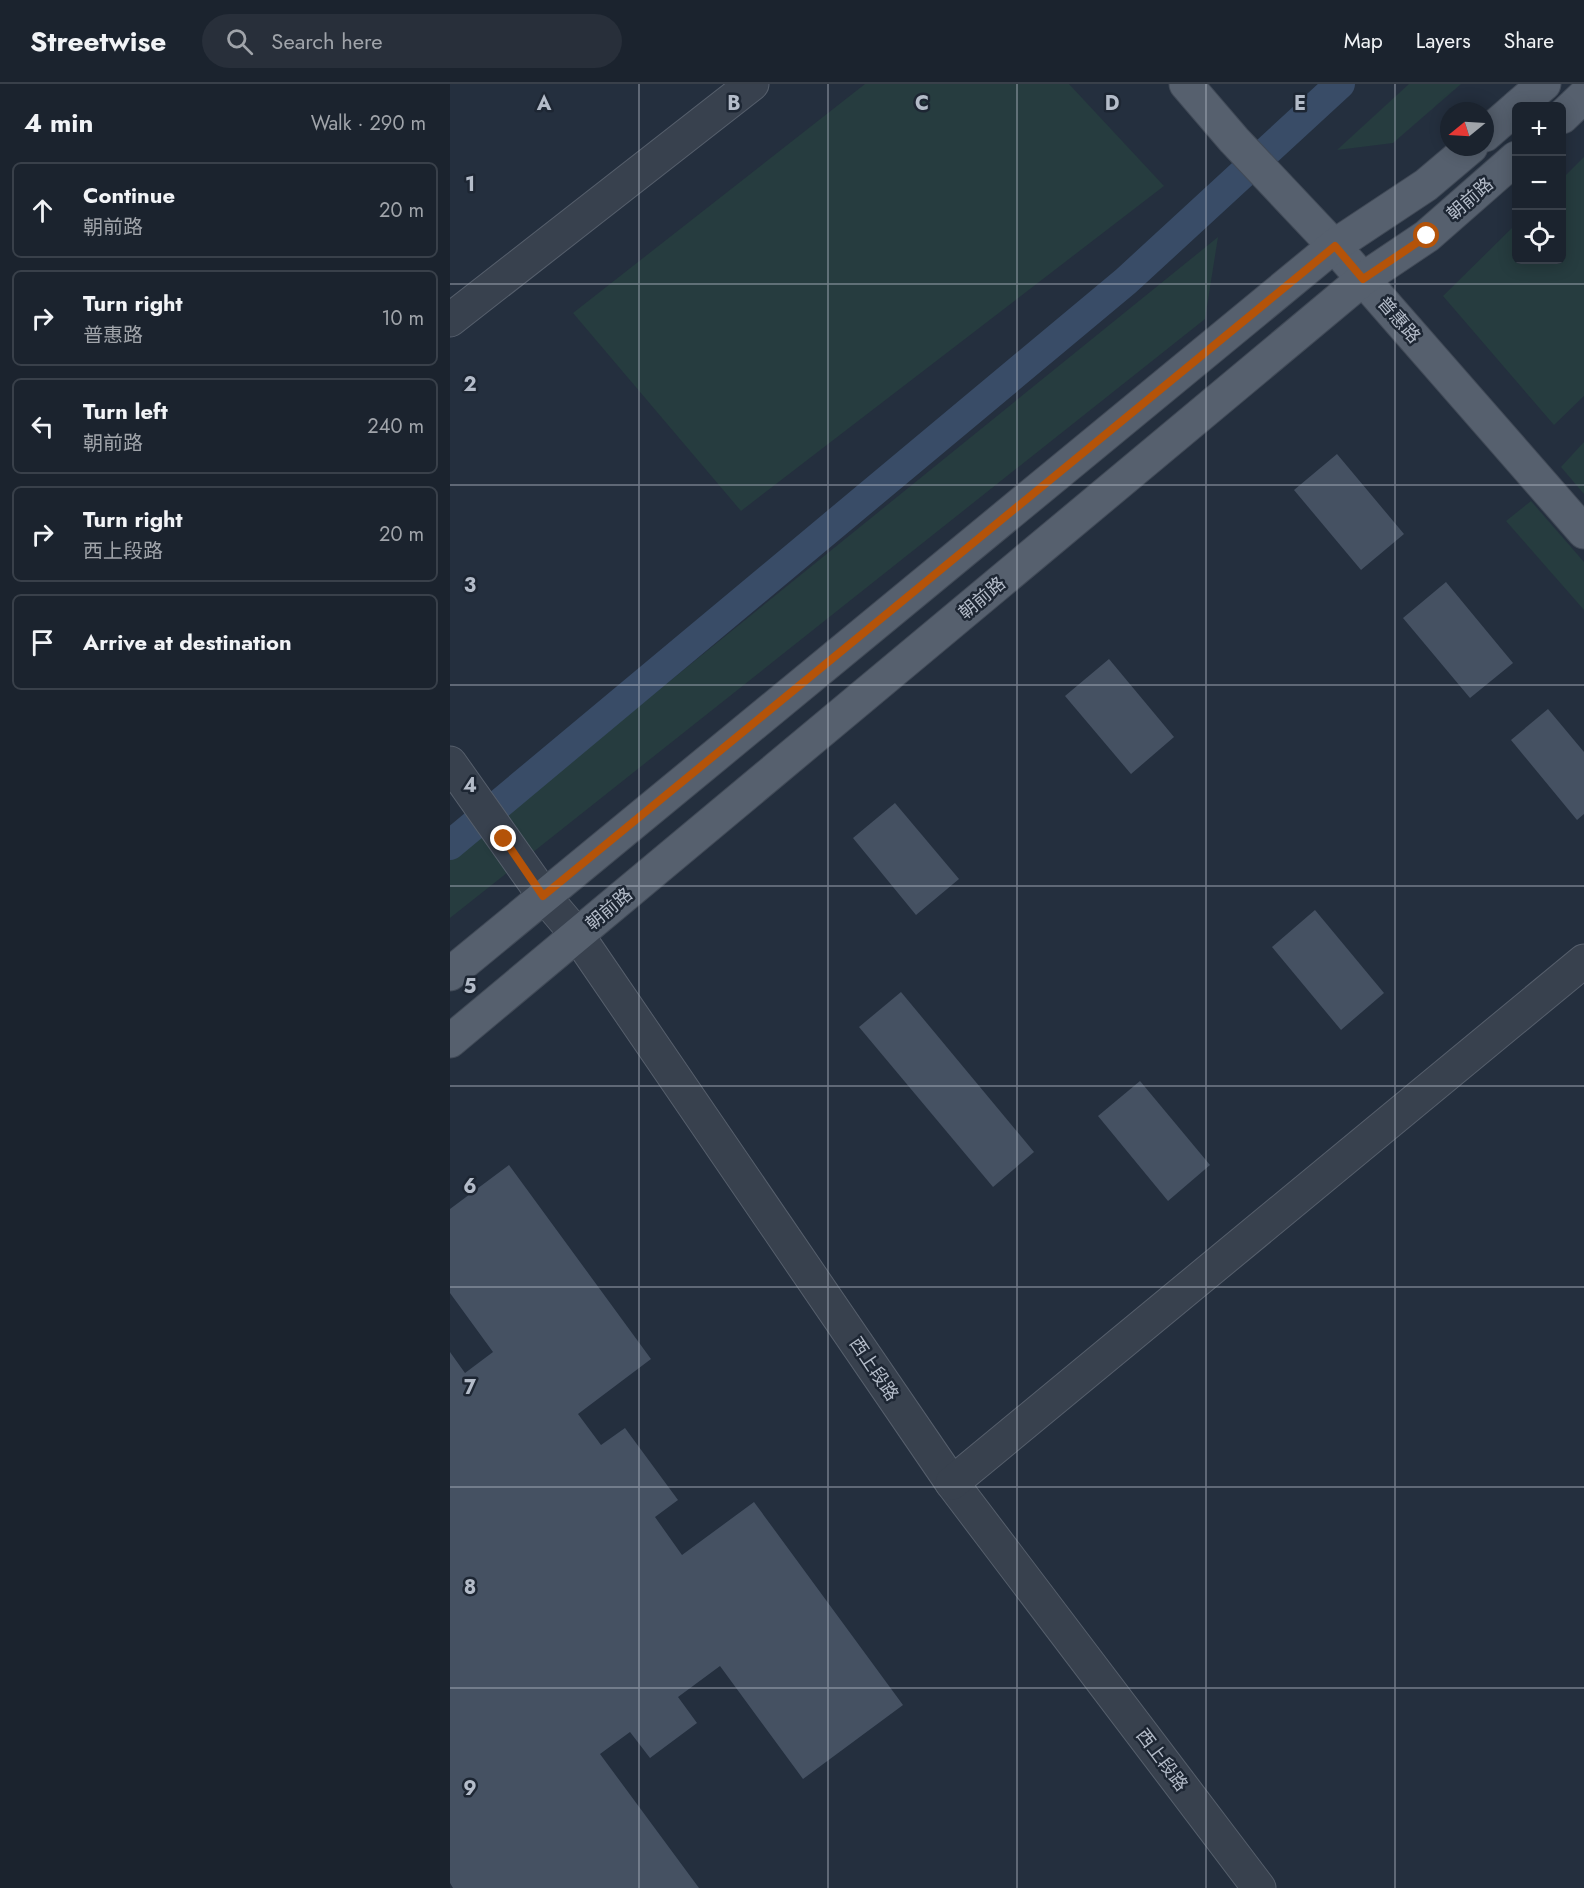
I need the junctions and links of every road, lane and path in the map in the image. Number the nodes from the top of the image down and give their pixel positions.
1 (752, 84) edge
2 (1186, 84) edge
3 (1544, 84) edge
4 (1584, 96) edge
5 (1523, 102) edge
6 (1512, 111) edge
7 (1566, 113) edge
8 (1494, 127) edge
9 (1460, 156) edge
10 (1512, 162) edge
11 (1335, 246) junction
12 (1363, 279) junction
13 (450, 320) edge
14 (1584, 532) edge
15 (454, 769) edge
16 (543, 896) junction
17 (578, 936) junction
18 (1584, 961) edge
19 (450, 974) edge
20 (450, 1041) edge
21 (952, 1483) junction
22 (1259, 1888) edge

1 - 13 street
2 - 11 main road, 普惠路
3 - 5 main road
4 - 7 main road
6 - 8 main road
9 - 11 main road
10 - 12 main road, 朝前路
11 - 12 main road, 普惠路
11 - 16 main road
12 - 14 main road, 普惠路
12 - 17 main road, 朝前路
15 - 16 street, 西上段路
16 - 17 street, 西上段路
16 - 19 main road
17 - 20 main road, 朝前路
17 - 21 street, 西上段路
18 - 21 street
21 - 22 street, 西上段路

